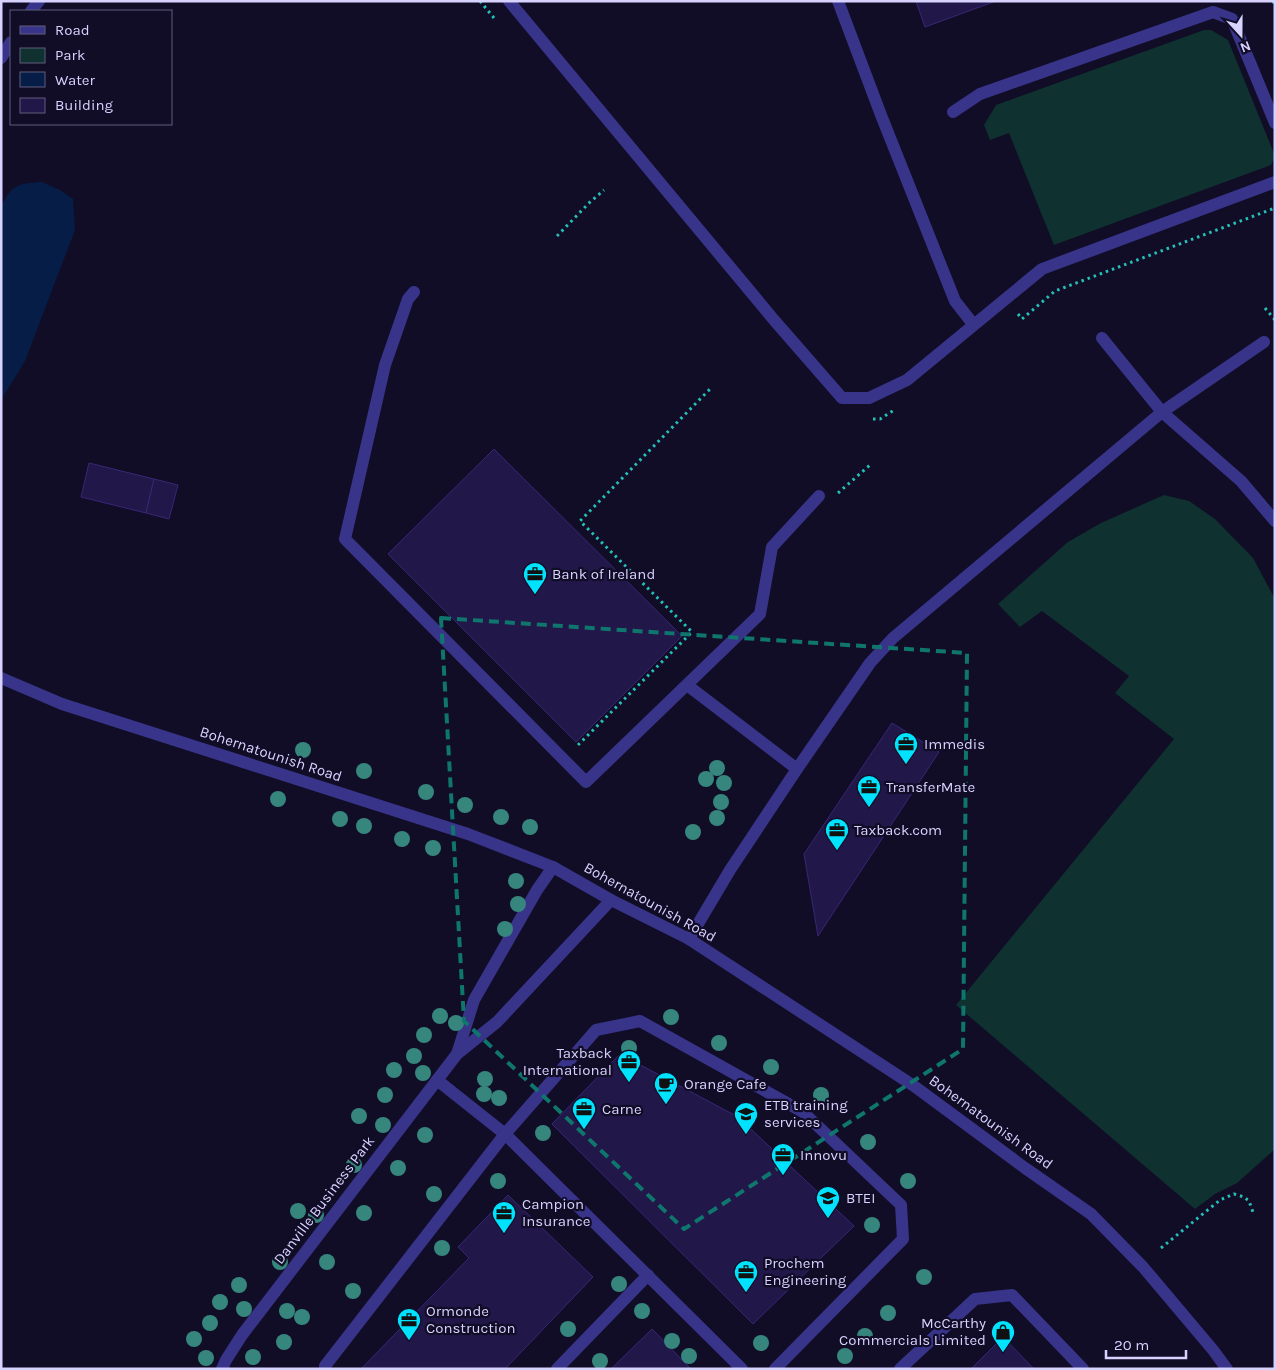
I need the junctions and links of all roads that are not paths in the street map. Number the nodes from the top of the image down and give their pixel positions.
1 (509, 1) edge
2 (838, 1) edge
3 (10, 44) edge
4 (1, 58) edge
5 (953, 112) dead end
6 (1275, 123) edge
7 (1275, 182) edge
8 (414, 292) dead end
9 (973, 324) junction
10 (1102, 338) dead end
11 (1264, 342) dead end
12 (1162, 412) junction
13 (819, 496) dead end
14 (1275, 521) edge
15 (1, 678) edge
16 (687, 685) junction
17 (797, 769) junction
18 (553, 867) junction
19 (612, 900) junction
20 (689, 938) junction
21 (457, 1054) junction
22 (437, 1080) junction
23 (504, 1134) junction
24 (648, 1275) junction
25 (222, 1369) edge
26 (326, 1369) edge
27 (557, 1369) edge
28 (742, 1369) edge
29 (775, 1369) edge
30 (900, 1369) edge
31 (1083, 1369) edge
32 (1227, 1369) edge

1 - 9 street
2 - 9 street
3 - 4 street
5 - 6 street
7 - 9 street
8 - 16 street
10 - 12 street
11 - 12 street
12 - 14 street
12 - 17 street
13 - 16 street
15 - 18 street, Bohernatounish Road
16 - 17 street
17 - 20 street
18 - 19 street, Bohernatounish Road
18 - 21 street, Danville Business Park
19 - 20 street, Bohernatounish Road
19 - 21 street, Danville Business Park
20 - 32 street, Bohernatounish Road
21 - 22 street, Danville Business Park
22 - 23 street
22 - 25 street, Danville Business Park
23 - 24 street
23 - 26 street
23 - 29 street
24 - 27 street
24 - 28 street
30 - 31 street

